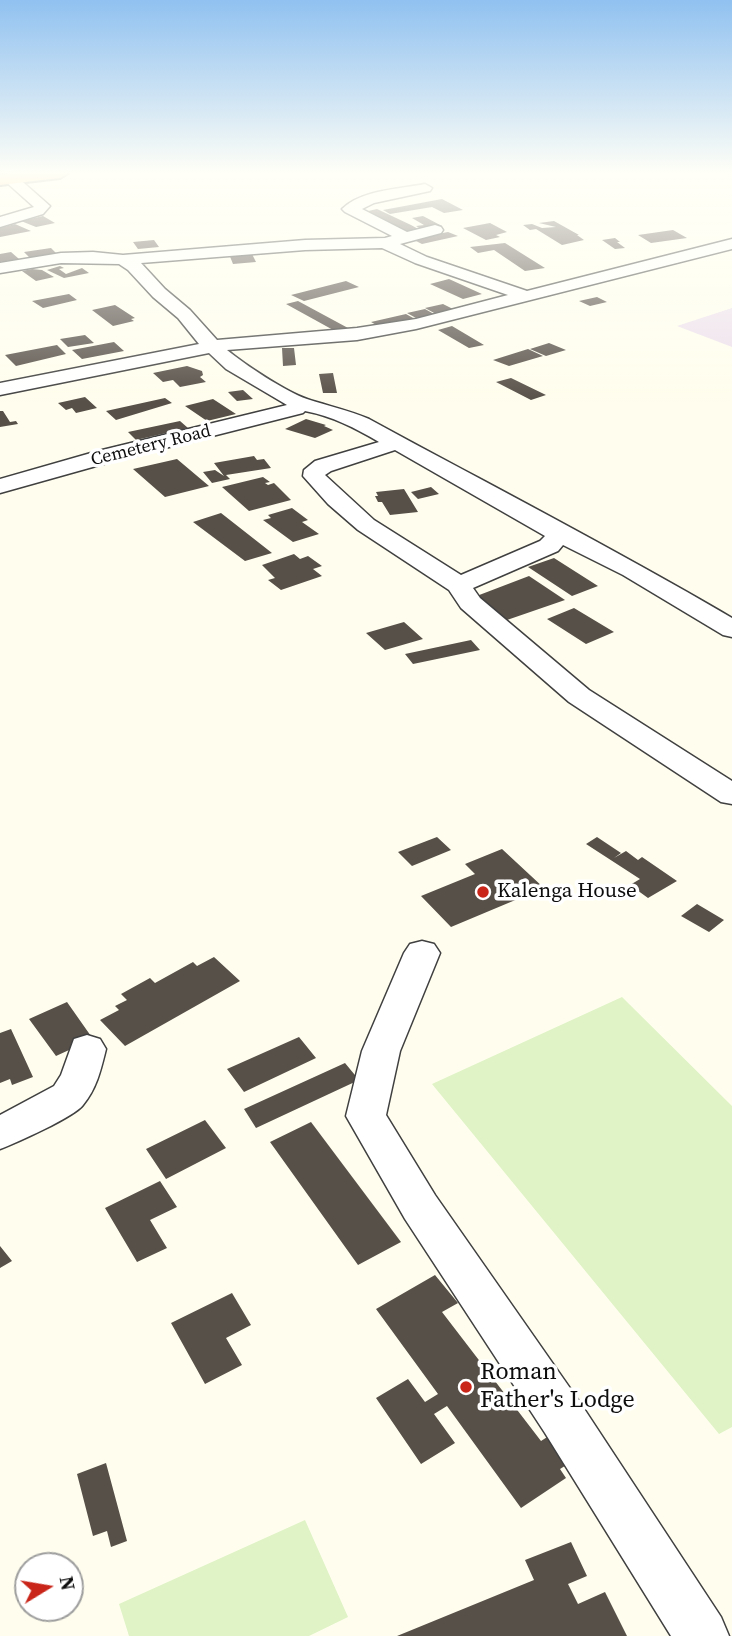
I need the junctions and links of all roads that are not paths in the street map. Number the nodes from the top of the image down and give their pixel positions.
1 (252, 249) edge
2 (399, 249) edge
3 (711, 249) edge
4 (123, 260) junction
5 (0, 268) edge
6 (526, 296) junction
7 (214, 346) junction
8 (0, 389) edge
9 (298, 403) junction
10 (397, 443) junction
11 (0, 486) edge
12 (560, 534) junction
13 (459, 585) junction
14 (732, 629) edge
15 (732, 795) edge
16 (422, 953) dead end
17 (86, 1049) dead end
18 (0, 1133) edge
19 (702, 1636) edge

1 - 4 street
2 - 6 street
3 - 6 street
4 - 5 street
4 - 7 street
6 - 7 street
7 - 8 street
7 - 9 street
9 - 10 street
9 - 11 street, Cemetery Road
10 - 12 street
10 - 13 street
12 - 13 street
12 - 14 street
13 - 15 street
16 - 19 street
17 - 18 street

